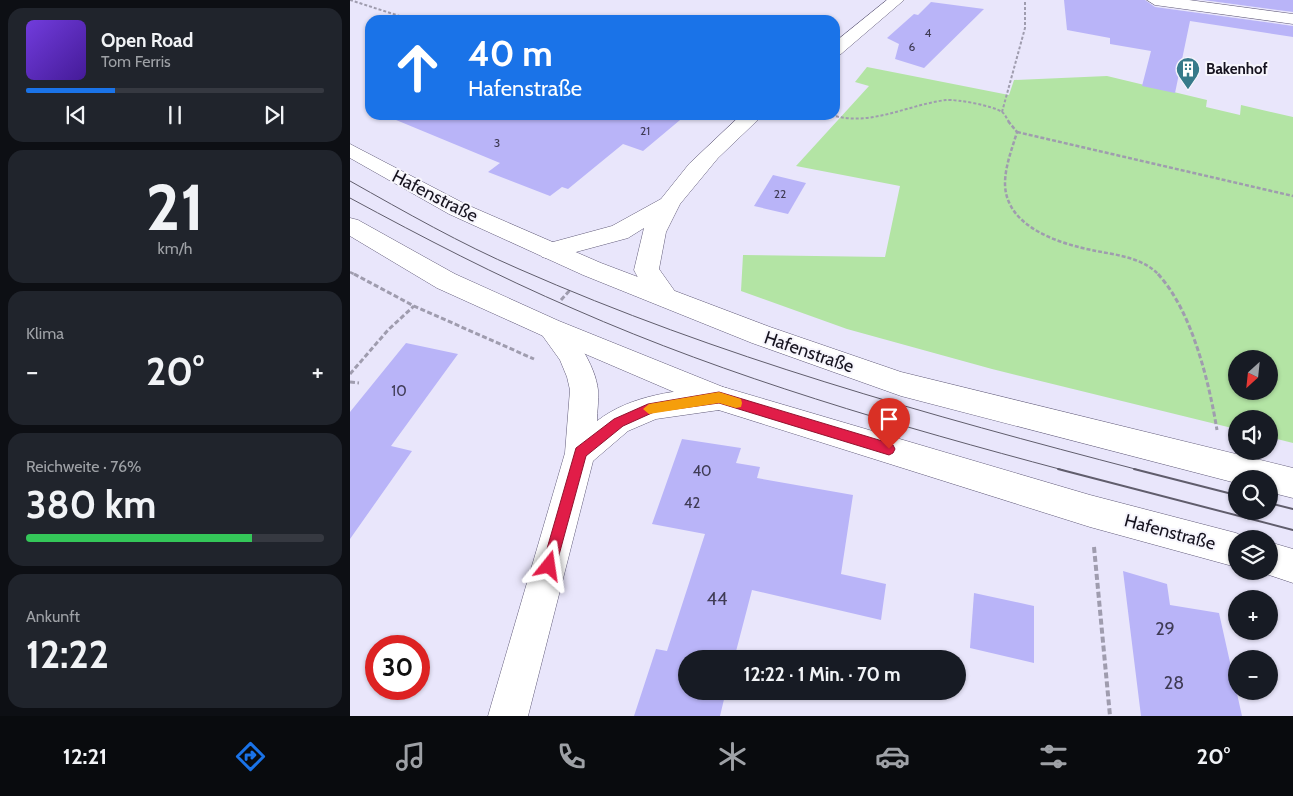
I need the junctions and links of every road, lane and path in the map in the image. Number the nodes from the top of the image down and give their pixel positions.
1 (350, 0) edge
2 (896, 0) edge
3 (1025, 0) edge
4 (1155, 0) edge
5 (1174, 1) edge
6 (396, 15) edge
7 (1293, 19) edge
8 (840, 46) edge
9 (1002, 112) junction
10 (840, 118) edge
11 (747, 120) edge
12 (1017, 132) junction
13 (350, 150) edge
14 (1293, 196) edge
15 (667, 205) junction
16 (350, 226) edge
17 (550, 251) junction
18 (668, 300) junction
19 (414, 306) dead end
20 (550, 328) junction
21 (350, 374) edge
22 (350, 382) edge
23 (359, 383) dead end
24 (719, 398) junction
25 (1208, 429) dead end
26 (580, 452) junction
27 (1293, 484) edge
28 (1090, 511) junction
29 (1228, 548) edge
30 (1278, 562) edge
31 (1293, 566) edge
32 (508, 716) edge
33 (1110, 716) edge

1 - 6 path
2 - 8 main road
3 - 9 path
4 - 5 main road
5 - 7 main road
9 - 10 path
9 - 12 path
11 - 15 main road
12 - 14 path
12 - 25 path
13 - 17 main road, Hafenstraße
15 - 17 main road
15 - 18 main road
16 - 20 main road, Hafenstraße
17 - 18 main road, Hafenstraße
18 - 27 main road, Hafenstraße
19 - 21 path
20 - 24 main road, Hafenstraße
20 - 26 main road
22 - 23 path
24 - 26 main road
24 - 28 main road, Hafenstraße
26 - 32 main road
28 - 29 main road, Hafenstraße
28 - 33 path
30 - 31 main road

